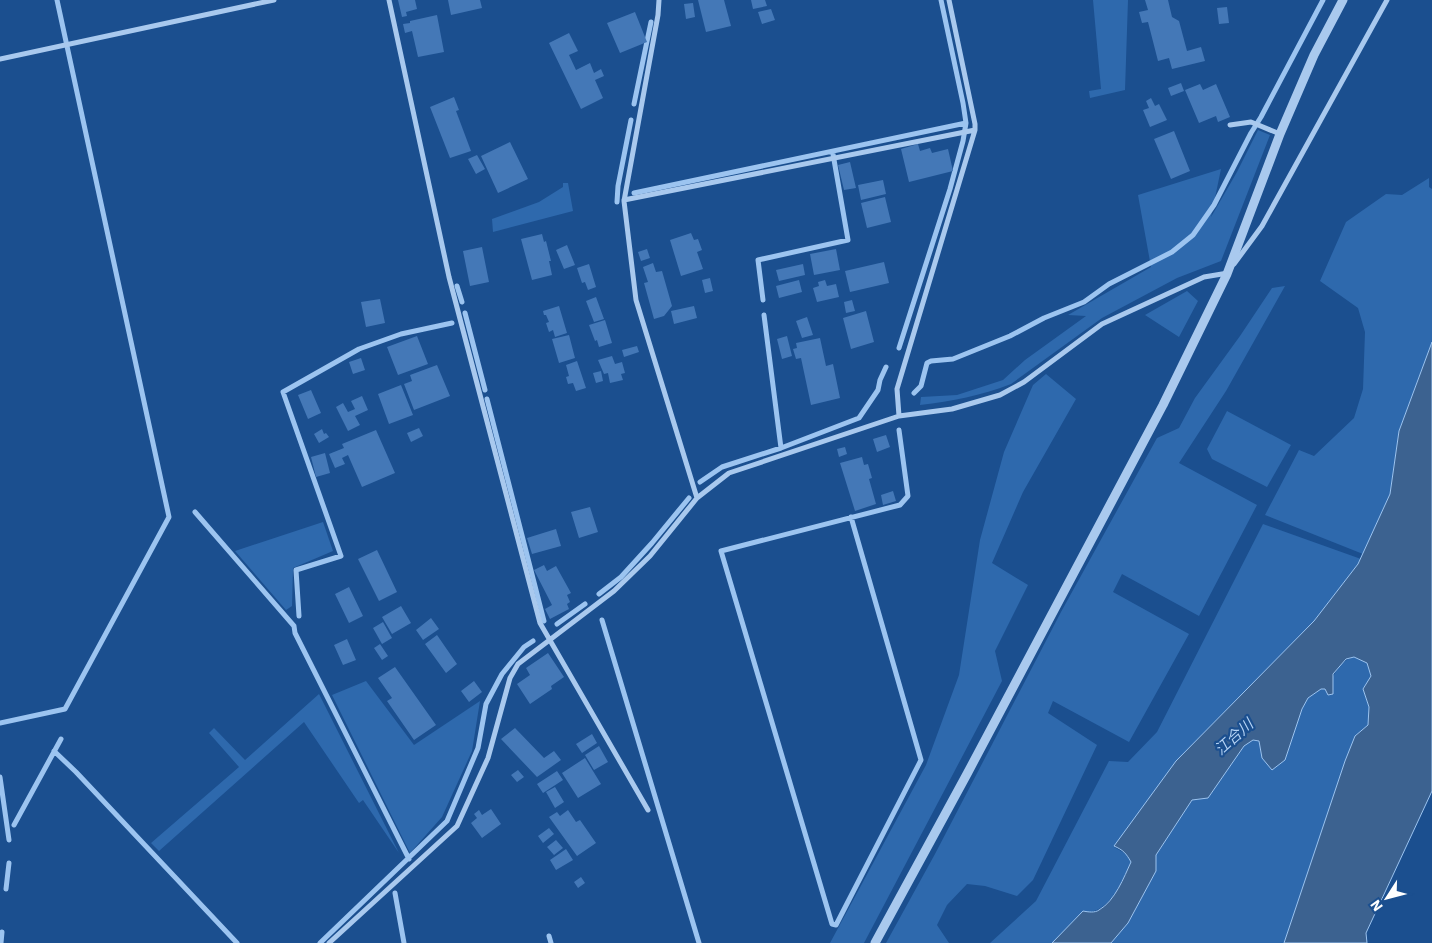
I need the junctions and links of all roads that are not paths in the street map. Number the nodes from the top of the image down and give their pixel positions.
1 (274, 0) edge
2 (389, 0) edge
3 (659, 0) edge
4 (949, 0) edge
5 (1342, 0) edge
6 (1387, 0) edge
7 (0, 59) edge
8 (1230, 125) dead end
9 (974, 130) junction
10 (1280, 134) junction
11 (624, 200) junction
12 (1227, 274) junction
13 (899, 416) junction
14 (697, 498) junction
15 (549, 640) junction
16 (648, 810) dead end
17 (329, 943) edge
18 (875, 943) edge

1 - 7 street
2 - 15 street
3 - 11 street
4 - 9 street
5 - 10 street
6 - 12 street
8 - 10 street
9 - 11 street
9 - 13 street
10 - 12 street
11 - 14 street
12 - 13 street
12 - 18 street
13 - 14 street
14 - 15 street
15 - 16 street
15 - 17 street

